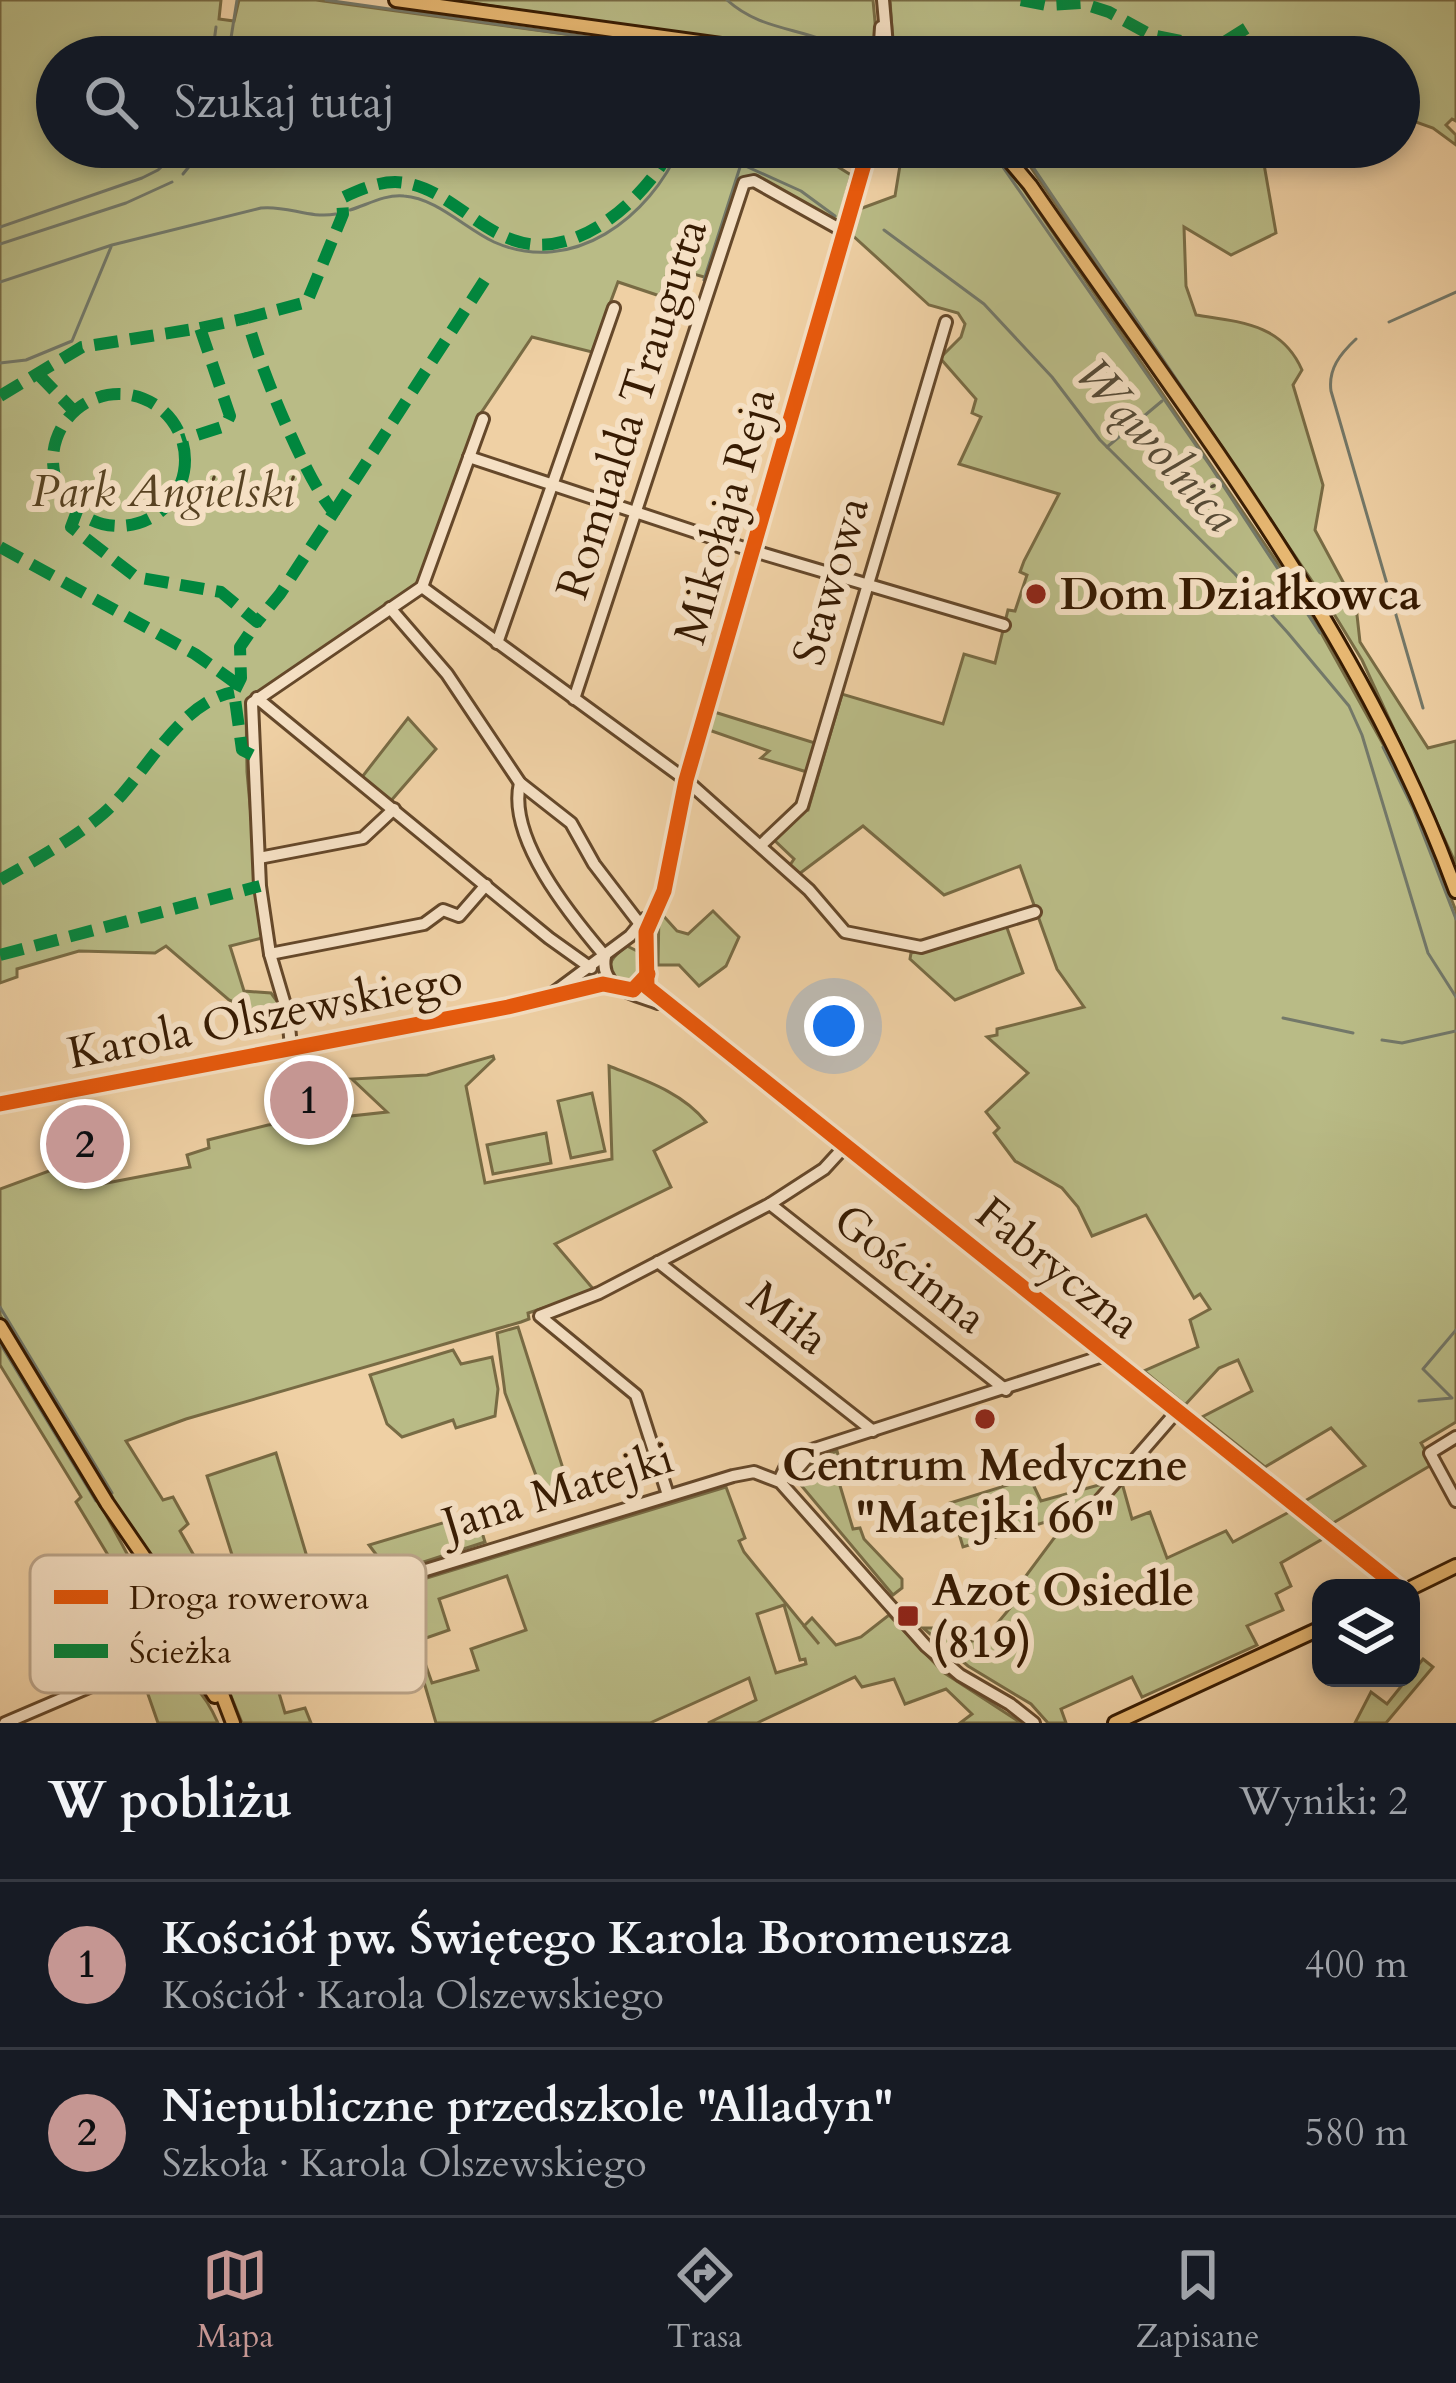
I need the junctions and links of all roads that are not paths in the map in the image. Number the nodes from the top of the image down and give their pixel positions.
1 (396, 0) edge
2 (883, 0) edge
3 (641, 36) edge
4 (886, 36) edge
5 (863, 168) edge
6 (1018, 168) edge
7 (845, 232) junction
8 (614, 308) dead end
9 (946, 322) dead end
10 (482, 419) dead end
11 (469, 458) junction
12 (553, 484) junction
13 (637, 513) junction
14 (753, 550) junction
15 (868, 584) junction
16 (422, 587) junction
17 (390, 608) junction
18 (1004, 626) dead end
19 (497, 644) junction
20 (257, 698) junction
21 (574, 699) junction
22 (686, 780) junction
23 (520, 783) junction
24 (394, 809) junction
25 (762, 844) junction
26 (259, 858) junction
27 (485, 886) junction
28 (1456, 891) edge
29 (1035, 912) dead end
30 (643, 927) junction
31 (620, 942) junction
32 (646, 953) junction
33 (270, 954) junction
34 (605, 956) junction
35 (591, 968) junction
36 (648, 974) junction
37 (612, 983) junction
38 (625, 991) junction
39 (544, 998) junction
40 (669, 1006) junction
41 (291, 1047) junction
42 (0, 1104) edge
43 (846, 1145) junction
44 (770, 1204) junction
45 (658, 1262) junction
46 (0, 1326) edge
47 (1109, 1354) junction
48 (1006, 1390) junction
49 (1178, 1410) junction
50 (873, 1431) junction
51 (1456, 1436) edge
52 (779, 1481) junction
53 (668, 1495) junction
54 (1456, 1502) edge
55 (107, 1503) junction
56 (1092, 1509) dead end
57 (139, 1555) edge
58 (141, 1555) edge
59 (1456, 1566) edge
60 (426, 1570) edge
61 (1388, 1579) edge
62 (1420, 1584) edge
63 (1312, 1632) edge
64 (75, 1693) edge
65 (217, 1693) edge
66 (1032, 1722) edge
67 (5, 1723) edge
68 (230, 1723) edge
69 (1116, 1723) edge

1 - 3 main road
2 - 4 street
5 - 7 street, Mikołaja Reja
6 - 28 main road
7 - 13 street, Romualda Traugutta
7 - 14 street, Mikołaja Reja
8 - 12 street
9 - 15 street, Stawowa
10 - 11 street
11 - 12 street
11 - 16 street
12 - 13 street
12 - 19 street
13 - 14 street
13 - 21 street, Romualda Traugutta
14 - 15 street
14 - 22 street, Mikołaja Reja
15 - 18 street
15 - 25 street, Stawowa
16 - 17 street
16 - 19 street
17 - 20 street
17 - 23 street
19 - 21 street
20 - 24 street
20 - 26 street
21 - 22 street
22 - 25 street
22 - 30 street, Mikołaja Reja
23 - 30 street
23 - 34 street
24 - 26 street
24 - 27 street
25 - 29 street
26 - 33 street
27 - 33 street
27 - 35 street
30 - 31 street
30 - 32 street
31 - 32 street
31 - 34 street
32 - 36 street
33 - 41 street
34 - 35 street, Karola Olszewskiego
34 - 37 street
35 - 39 street, Karola Olszewskiego
36 - 38 street
36 - 40 street, Fabryczna
37 - 38 street
37 - 39 street, Karola Olszewskiego
38 - 40 street, Fabryczna
39 - 41 street, Karola Olszewskiego
40 - 43 street, Fabryczna
41 - 42 street, Karola Olszewskiego
43 - 44 street
43 - 47 street, Fabryczna
44 - 45 street
44 - 48 street, Gościnna
45 - 50 street, Miła
45 - 53 street
46 - 55 main road
47 - 48 street
47 - 49 street, Fabryczna
48 - 50 street
49 - 56 street
49 - 61 street, Fabryczna
50 - 52 street
51 - 54 street
52 - 53 street, Jana Matejki
52 - 66 street
53 - 60 street, Jana Matejki
55 - 57 main road
55 - 58 main road
59 - 62 main road
63 - 69 main road
64 - 67 street
65 - 68 main road

